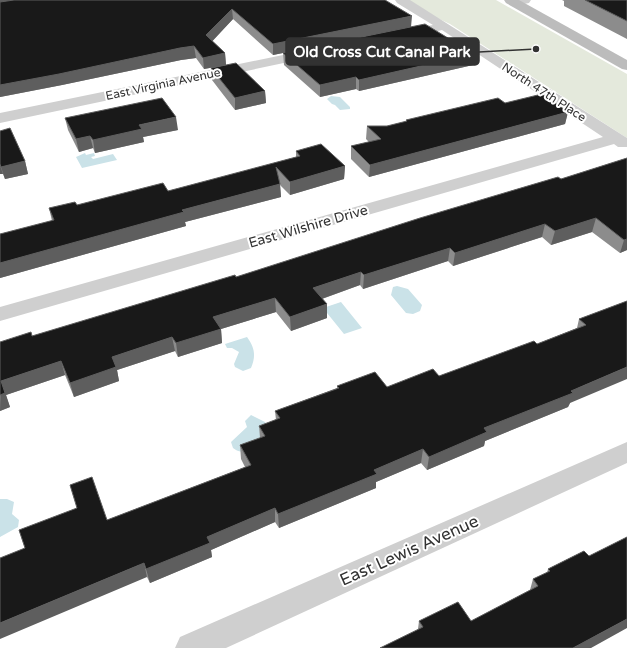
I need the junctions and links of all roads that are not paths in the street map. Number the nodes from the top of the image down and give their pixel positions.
1 (401, 0) edge
2 (516, 1) edge
3 (444, 26) junction
4 (389, 37) edge
5 (327, 50) edge
6 (627, 66) edge
7 (0, 118) edge
8 (622, 142) edge
9 (0, 314) edge
10 (627, 452) edge
11 (191, 648) edge

1 - 3 street, North 47th Place
2 - 6 street
3 - 4 street
3 - 8 street, North 47th Place
5 - 7 street, East Virginia Avenue
8 - 9 street, East Wilshire Drive
10 - 11 street, East Lewis Avenue

